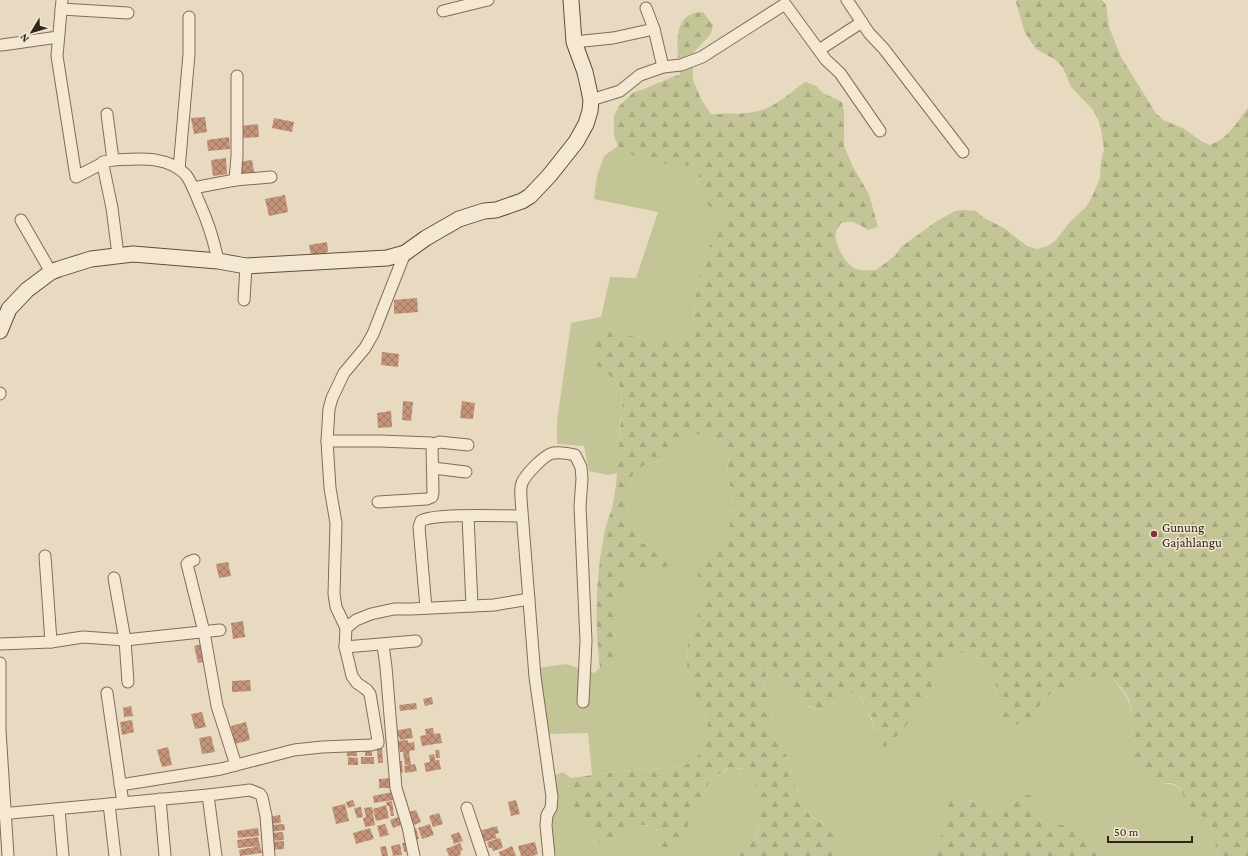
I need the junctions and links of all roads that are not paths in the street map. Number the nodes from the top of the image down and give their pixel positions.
1 (488, 0) edge
2 (571, 0) edge
3 (847, 0) edge
4 (786, 1) edge
5 (61, 4) edge
6 (646, 8) dead end
7 (443, 11) dead end
8 (128, 13) dead end
9 (189, 16) dead end
10 (862, 22) junction
11 (654, 29) junction
12 (58, 37) junction
13 (574, 42) junction
14 (2, 45) dead end
15 (819, 50) junction
16 (664, 67) junction
17 (237, 76) dead end
18 (591, 100) junction
19 (107, 114) dead end
20 (880, 131) dead end
21 (963, 152) dead end
22 (106, 166) junction
23 (179, 169) junction
24 (271, 177) dead end
25 (235, 180) junction
26 (193, 188) junction
27 (21, 220) dead end
28 (405, 254) junction
29 (118, 255) junction
30 (218, 261) junction
31 (246, 266) junction
32 (51, 272) junction
33 (244, 300) dead end
34 (0, 331) edge
35 (327, 441) junction
36 (432, 445) junction
37 (468, 445) dead end
38 (433, 468) junction
39 (466, 472) dead end
40 (378, 502) dead end
41 (468, 516) junction
42 (522, 516) junction
43 (45, 556) dead end
44 (194, 560) dead end
45 (114, 578) dead end
46 (529, 599) junction
47 (472, 606) junction
48 (426, 608) junction
49 (346, 628) junction
50 (220, 630) dead end
51 (204, 632) junction
52 (125, 640) junction
53 (416, 641) dead end
54 (50, 642) junction
55 (0, 644) edge
56 (383, 645) junction
57 (345, 647) junction
58 (0, 663) edge
59 (128, 682) dead end
60 (107, 693) dead end
61 (583, 702) dead end
62 (0, 730) edge
63 (236, 765) junction
64 (120, 785) junction
65 (208, 796) junction
66 (160, 799) junction
67 (123, 803) junction
68 (110, 804) junction
69 (467, 808) dead end
70 (59, 809) junction
71 (3, 814) edge
72 (8, 856) edge
73 (63, 856) edge
74 (114, 856) edge
75 (165, 856) edge
76 (216, 856) edge
77 (269, 856) edge
78 (414, 856) edge
79 (483, 856) edge
80 (549, 856) edge

1 - 7 street
2 - 13 street
3 - 10 street
4 - 15 street
4 - 16 street
5 - 8 street
5 - 12 street
6 - 11 street
9 - 23 street
10 - 15 street
10 - 21 street
11 - 13 street
11 - 16 street
12 - 14 street
12 - 22 street
13 - 18 street
15 - 20 street
16 - 18 street
17 - 25 street
18 - 28 street
19 - 22 street
22 - 23 street
22 - 29 street
23 - 26 street
24 - 25 street
25 - 26 street
26 - 30 street
27 - 32 street
28 - 31 street
28 - 35 street
29 - 30 street
29 - 32 street
30 - 31 street
31 - 33 street
32 - 34 street
35 - 36 street
35 - 49 street
36 - 37 street
36 - 38 street
38 - 39 street
38 - 40 street
41 - 42 street
41 - 47 street
41 - 48 street
42 - 46 street
42 - 61 street
43 - 54 street
44 - 51 street
45 - 52 street
46 - 47 street
46 - 80 street
47 - 48 street
48 - 49 street
49 - 57 street
50 - 51 street
51 - 52 street
51 - 63 street
52 - 54 street
52 - 59 street
53 - 56 street
54 - 55 street
56 - 57 street
56 - 78 street
57 - 63 street
58 - 62 street
60 - 64 street
62 - 71 street
63 - 64 street
64 - 67 street
65 - 66 street
65 - 76 street
65 - 77 street
66 - 67 street
66 - 75 street
67 - 68 street
68 - 70 street
68 - 74 street
69 - 79 street
70 - 71 street
70 - 73 street
71 - 72 street

